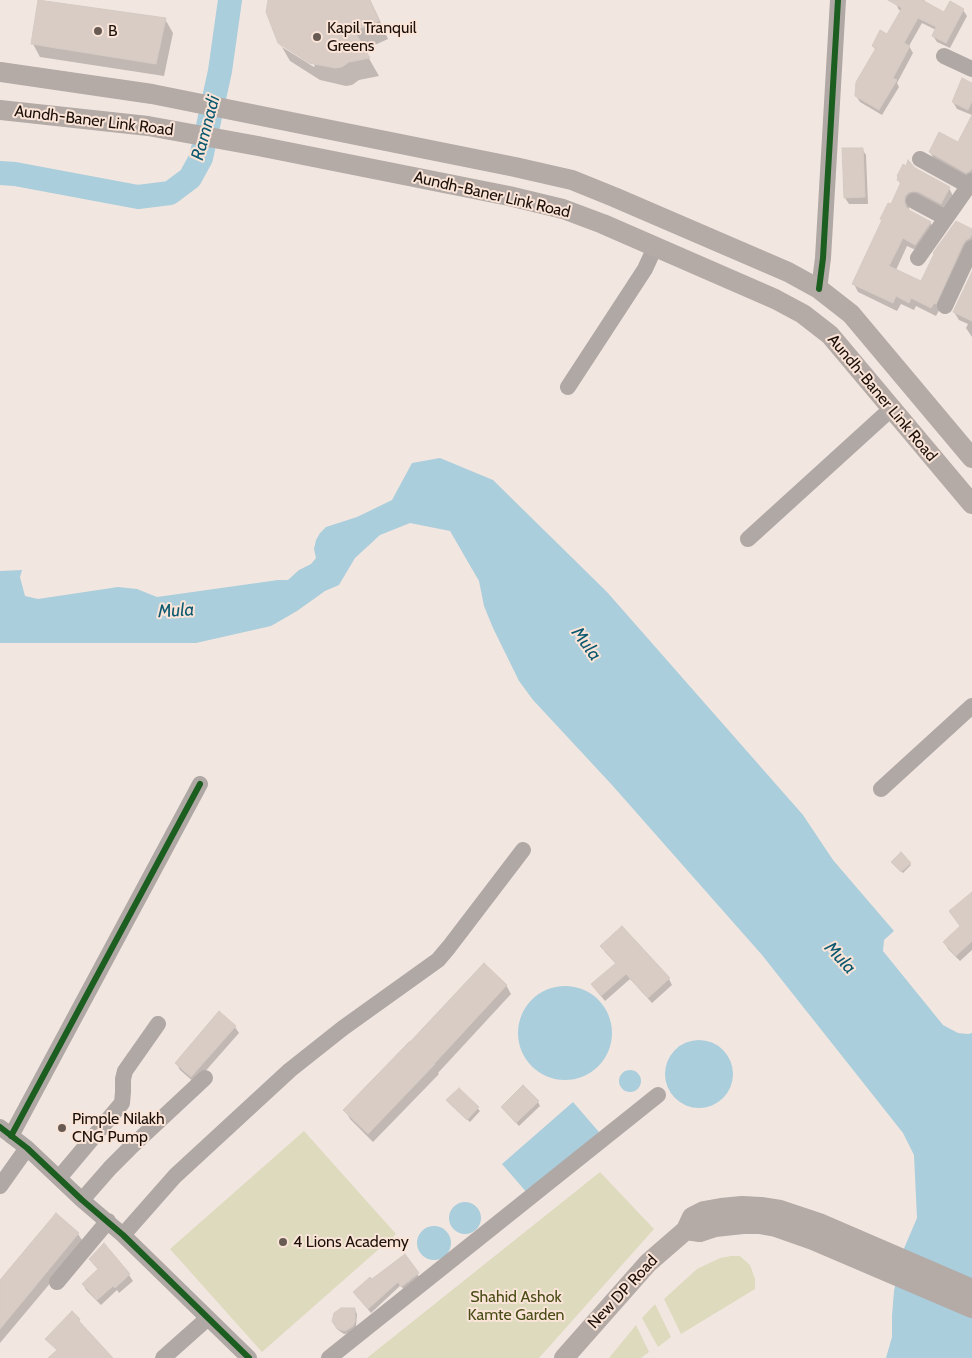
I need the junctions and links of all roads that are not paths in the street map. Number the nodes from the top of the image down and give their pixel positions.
1 (838, 0) edge
2 (944, 56) dead end
3 (972, 70) edge
4 (0, 72) edge
5 (0, 110) edge
6 (920, 159) dead end
7 (970, 183) edge
8 (914, 201) dead end
9 (946, 218) junction
10 (655, 247) junction
11 (972, 248) edge
12 (918, 258) dead end
13 (819, 289) junction
14 (945, 306) dead end
15 (803, 314) junction
16 (568, 387) dead end
17 (892, 409) junction
18 (972, 458) edge
19 (972, 504) edge
20 (748, 538) dead end
21 (972, 706) edge
22 (200, 784) dead end
23 (881, 789) dead end
24 (523, 850) dead end
25 (158, 1024) dead end
26 (205, 1078) dead end
27 (658, 1095) dead end
28 (6, 1132) edge
29 (27, 1148) junction
30 (59, 1178) junction
31 (0, 1186) edge
32 (82, 1200) junction
33 (108, 1221) junction
34 (816, 1231) junction
35 (123, 1235) junction
36 (57, 1282) dead end
37 (972, 1289) edge
38 (972, 1308) edge
39 (208, 1318) junction
40 (163, 1358) edge
41 (249, 1358) edge
42 (329, 1358) edge
43 (564, 1358) edge

1 - 13 street
2 - 3 street
4 - 13 main road, Aundh-Baner Link Road
5 - 10 main road, Aundh-Baner Link Road
6 - 7 street
7 - 9 street
8 - 9 street
9 - 12 street
10 - 15 main road, Aundh-Baner Link Road
10 - 16 street
11 - 14 street
13 - 15 main road
13 - 18 main road, Aundh-Baner Link Road
15 - 17 main road, Aundh-Baner Link Road
17 - 19 main road, Aundh-Baner Link Road
17 - 20 street
21 - 23 street
22 - 28 street
24 - 35 street
25 - 30 street
26 - 32 street
27 - 42 street
28 - 29 street
29 - 30 street
29 - 31 street
30 - 32 street
32 - 33 street
33 - 35 street
33 - 36 street
34 - 37 main road
34 - 38 main road
34 - 43 main road, New DP Road
35 - 39 street
39 - 40 street
39 - 41 street

